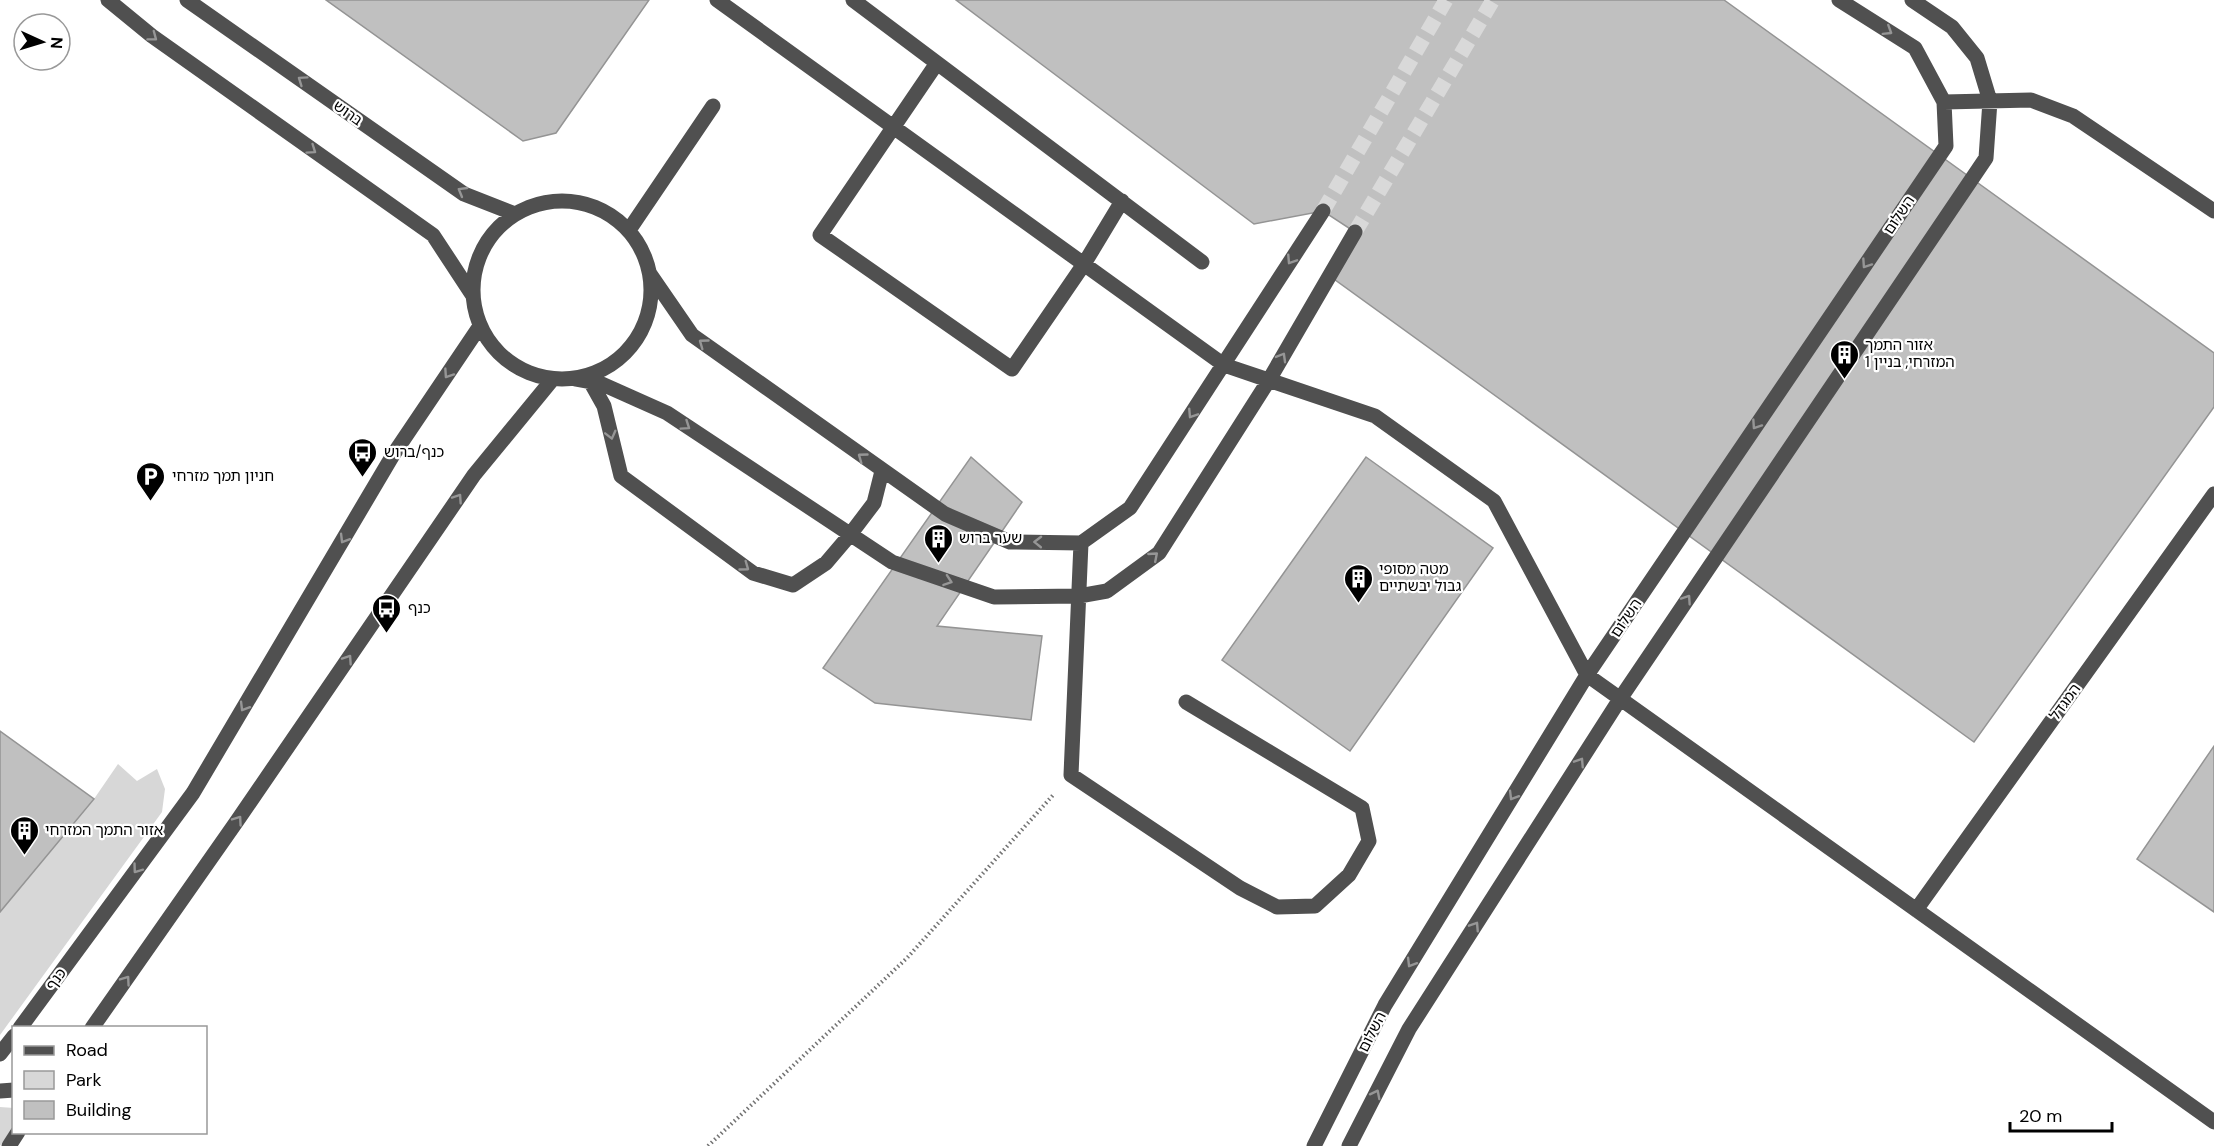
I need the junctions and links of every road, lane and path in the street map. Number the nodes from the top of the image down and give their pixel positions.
1 (108, 0) edge
2 (187, 0) edge
3 (717, 0) edge
4 (853, 0) edge
5 (1839, 0) edge
6 (1912, 0) edge
7 (738, 8) edge
8 (937, 63) junction
9 (1944, 102) junction
10 (1990, 102) junction
11 (713, 106) dead end
12 (894, 128) junction
13 (1122, 201) junction
14 (1323, 211) tunnel mouth
15 (2214, 211) edge
16 (515, 214) junction
17 (629, 230) junction
18 (1355, 232) tunnel mouth
19 (1202, 262) dead end
20 (1084, 264) junction
21 (650, 274) junction
22 (473, 296) junction
23 (480, 326) junction
24 (1224, 364) junction
25 (552, 380) junction
26 (583, 380) junction
27 (1269, 380) junction
28 (882, 471) junction
29 (2214, 494) edge
30 (849, 536) junction
31 (1081, 543) junction
32 (1079, 596) junction
33 (1587, 675) junction
34 (1620, 699) junction
35 (1186, 702) dead end
36 (1071, 775) junction
37 (1916, 910) junction
38 (21, 1026) edge
39 (93, 1026) edge
40 (12, 1039) edge
41 (0, 1054) edge
42 (2214, 1122) edge
43 (708, 1146) edge
44 (1314, 1146) edge
45 (1349, 1146) edge

1 -> 22 street
16 -> 2 street, ברוש
3 - 7 street
4 - 8 street
5 -> 9 street, השלום
6 - 10 street
7 - 12 street
8 - 12 street
8 - 13 street
9 - 10 street
9 -> 33 street, השלום
10 - 15 street
34 -> 10 street
11 - 17 street
12 - 20 street
12 - 20 street
13 - 19 street
13 - 20 street
14 -> 24 street
16 - 17 street
16 - 22 street
17 - 21 street
27 -> 18 street
20 - 24 street
21 - 26 street
28 -> 21 street
22 - 23 street
23 - 25 street
23 -> 38 street, כנף
24 - 27 street
24 -> 31 street
25 - 26 street
39 -> 25 street
26 -> 30 street
26 -> 30 street
32 -> 27 street
27 - 33 street
28 - 30 street
31 -> 28 street
29 - 37 street, המגדל
30 -> 32 street
31 - 32 street
32 - 36 street
33 - 34 street
33 -> 44 street, השלום
34 - 37 street
45 -> 34 street
35 - 36 street
36 - 43 path
37 - 42 street
40 - 41 street

